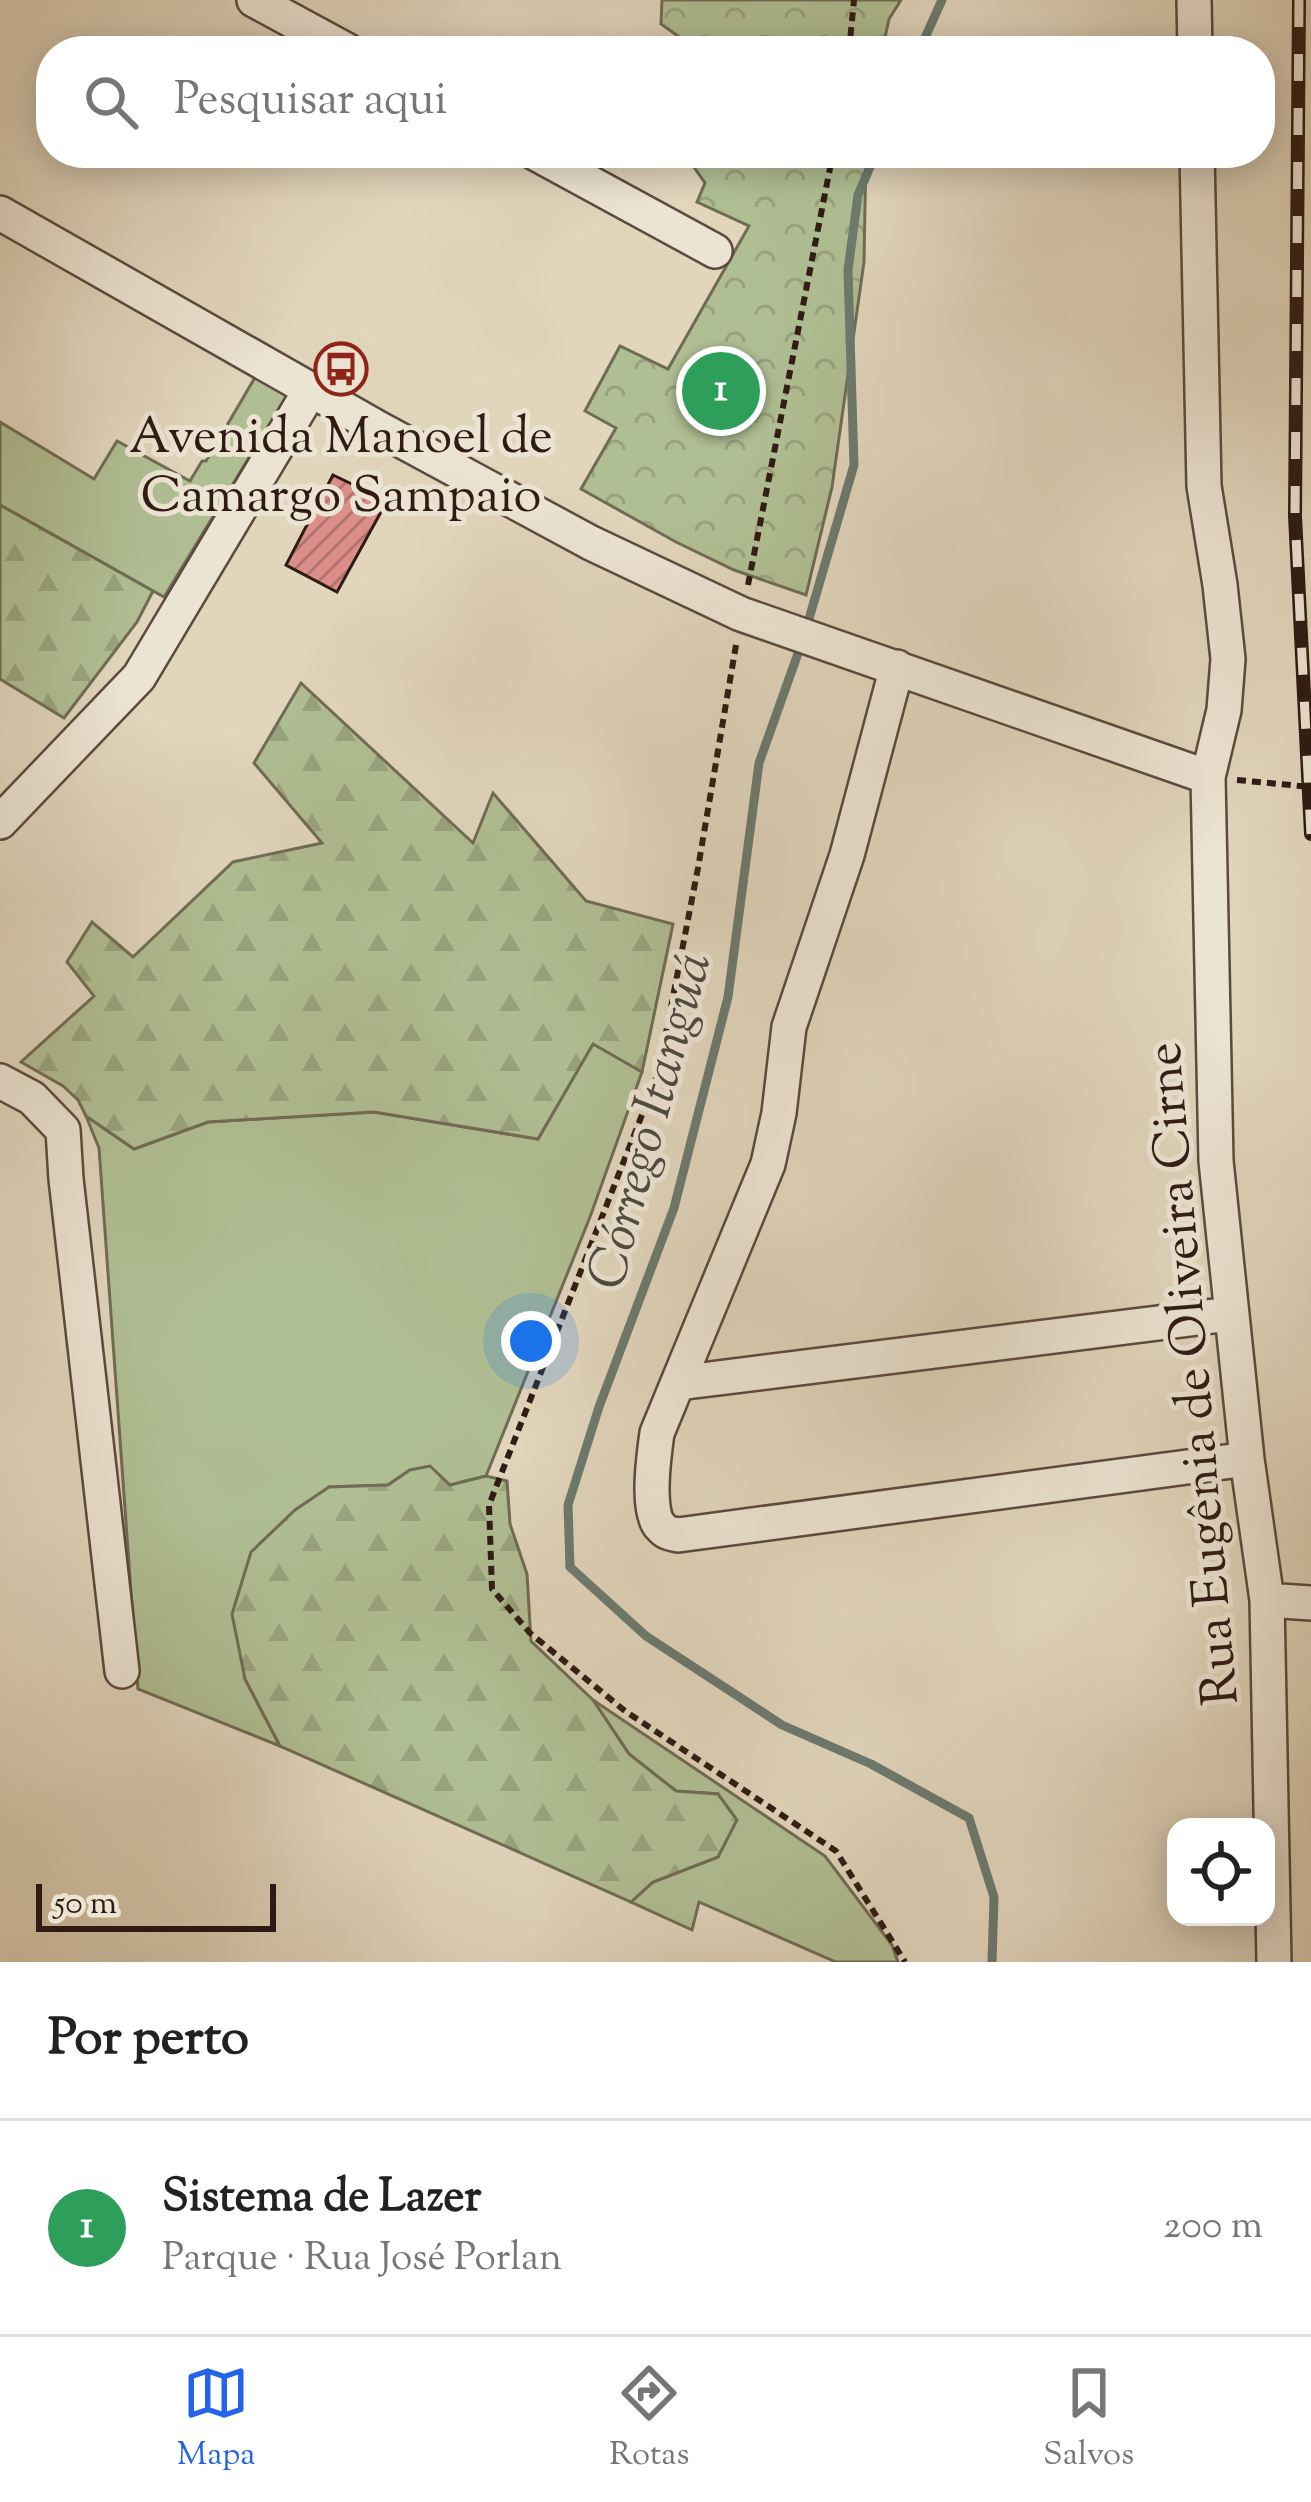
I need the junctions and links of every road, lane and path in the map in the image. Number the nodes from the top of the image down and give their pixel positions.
1 (254, 0) edge
2 (854, 0) edge
3 (1194, 0) edge
4 (320, 36) edge
5 (850, 36) edge
6 (1195, 36) edge
7 (563, 168) edge
8 (831, 168) edge
9 (1197, 168) edge
10 (0, 213) edge
11 (715, 251) dead end
12 (311, 388) junction
13 (757, 620) junction
14 (896, 667) junction
15 (1208, 777) junction
16 (1311, 787) edge
17 (0, 822) edge
18 (0, 1081) edge
19 (1231, 1314) junction
20 (678, 1383) junction
21 (1247, 1459) junction
22 (1267, 1600) junction
23 (1311, 1603) edge
24 (122, 1671) dead end
25 (905, 1962) edge
26 (1274, 1962) edge

1 - 4 street
2 - 5 path
3 - 6 street
7 - 11 street
8 - 13 path
9 - 15 street, Rua Eugênia de Oliveira Cirne
10 - 12 street
12 - 13 street
12 - 17 street
13 - 14 street
13 - 25 path
14 - 15 street
14 - 20 street
15 - 16 path
15 - 19 street, Rua Eugênia de Oliveira Cirne
18 - 24 street
19 - 20 street
19 - 21 street, Rua Eugênia de Oliveira Cirne
20 - 21 street
21 - 22 street, Rua Eugênia de Oliveira Cirne
22 - 23 street
22 - 26 street, Rua Eugênia de Oliveira Cirne

